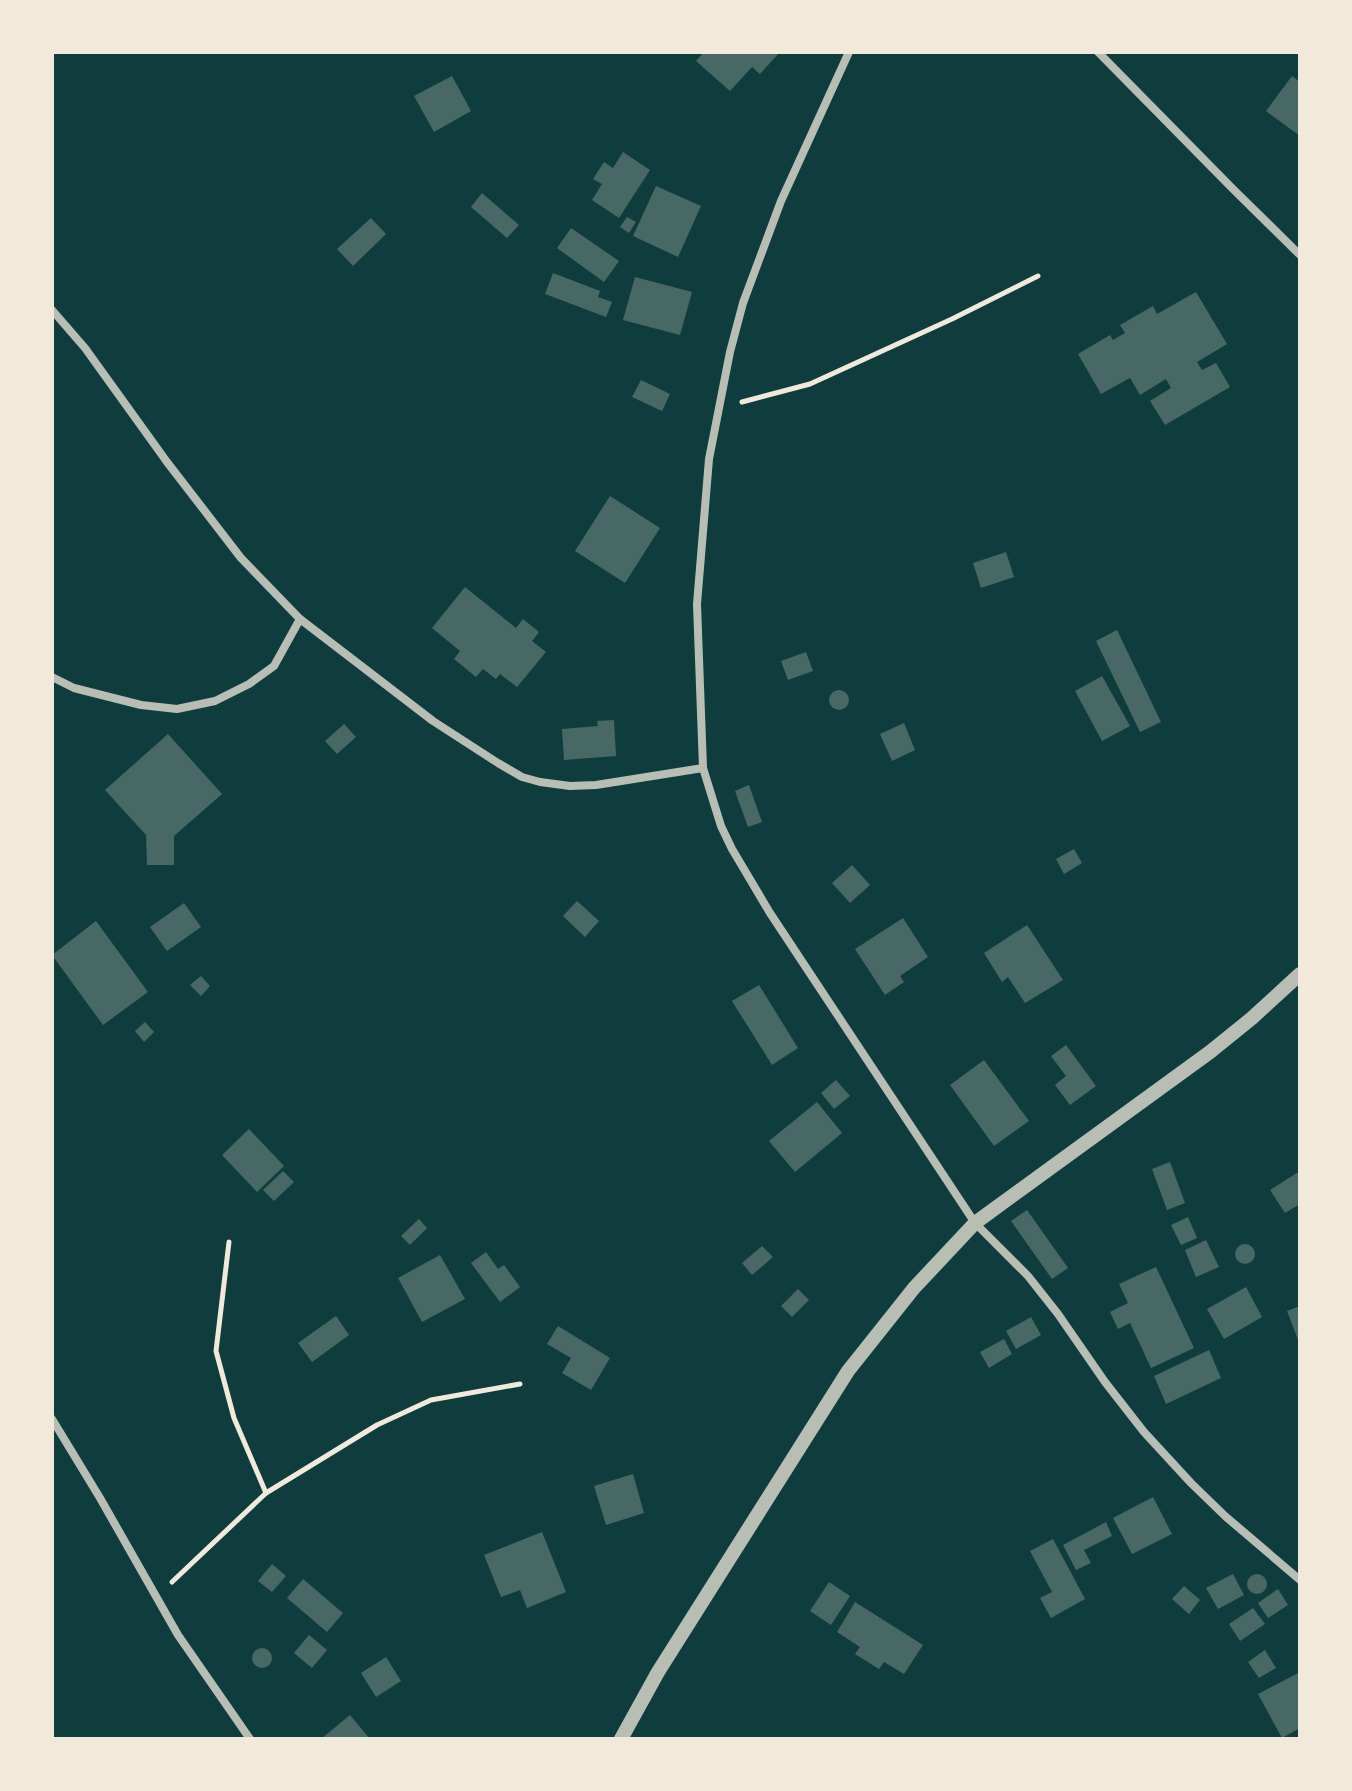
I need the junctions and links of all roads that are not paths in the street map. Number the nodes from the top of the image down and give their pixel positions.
1 (849, 52) edge
2 (1098, 52) edge
3 (1300, 255) edge
4 (52, 310) edge
5 (300, 619) junction
6 (52, 677) edge
7 (703, 768) junction
8 (1300, 974) edge
9 (975, 1223) junction
10 (52, 1419) edge
11 (1300, 1580) edge
12 (250, 1739) edge
13 (621, 1739) edge

1 - 7 street
2 - 3 street
4 - 5 street
5 - 6 street
5 - 7 street
7 - 9 street
8 - 9 street
9 - 11 street
9 - 13 street
10 - 12 street

